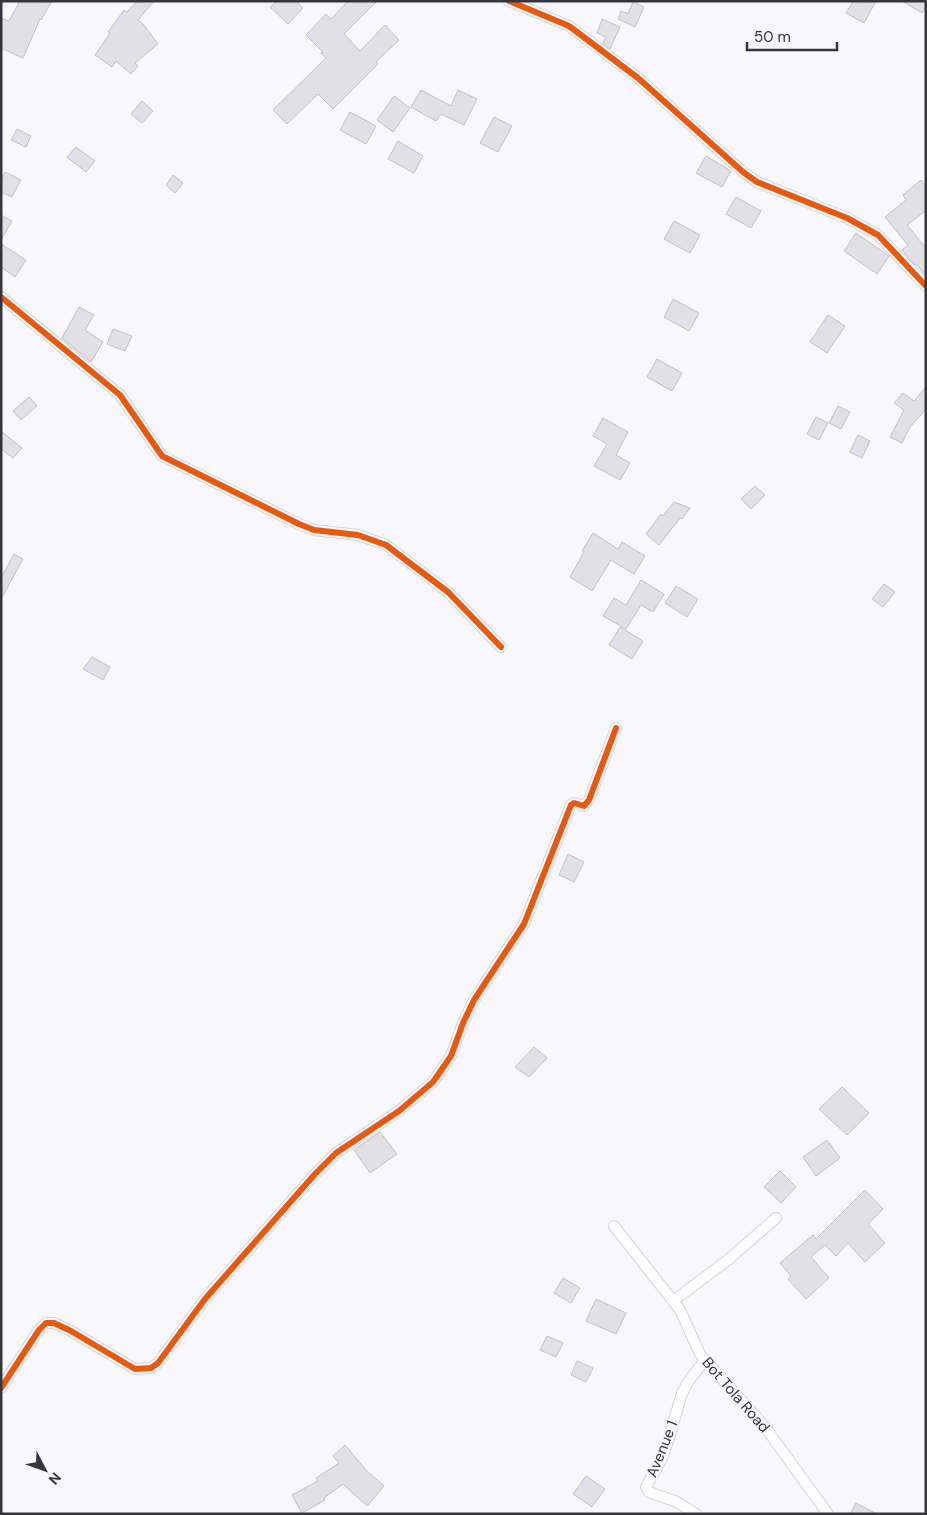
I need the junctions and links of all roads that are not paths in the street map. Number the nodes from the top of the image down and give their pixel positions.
1 (509, 1) edge
2 (926, 286) edge
3 (1, 297) edge
4 (501, 647) dead end
5 (616, 728) dead end
6 (776, 1218) dead end
7 (614, 1226) dead end
8 (674, 1301) junction
9 (705, 1360) junction
10 (1, 1388) edge
11 (696, 1514) edge
12 (828, 1514) edge

1 - 2 street
3 - 4 street
5 - 10 street
6 - 8 street
7 - 8 street, Bot Tola Road
8 - 9 street, Bot Tola Road
9 - 11 street, Avenue 1
9 - 12 street, Bot Tola Road

